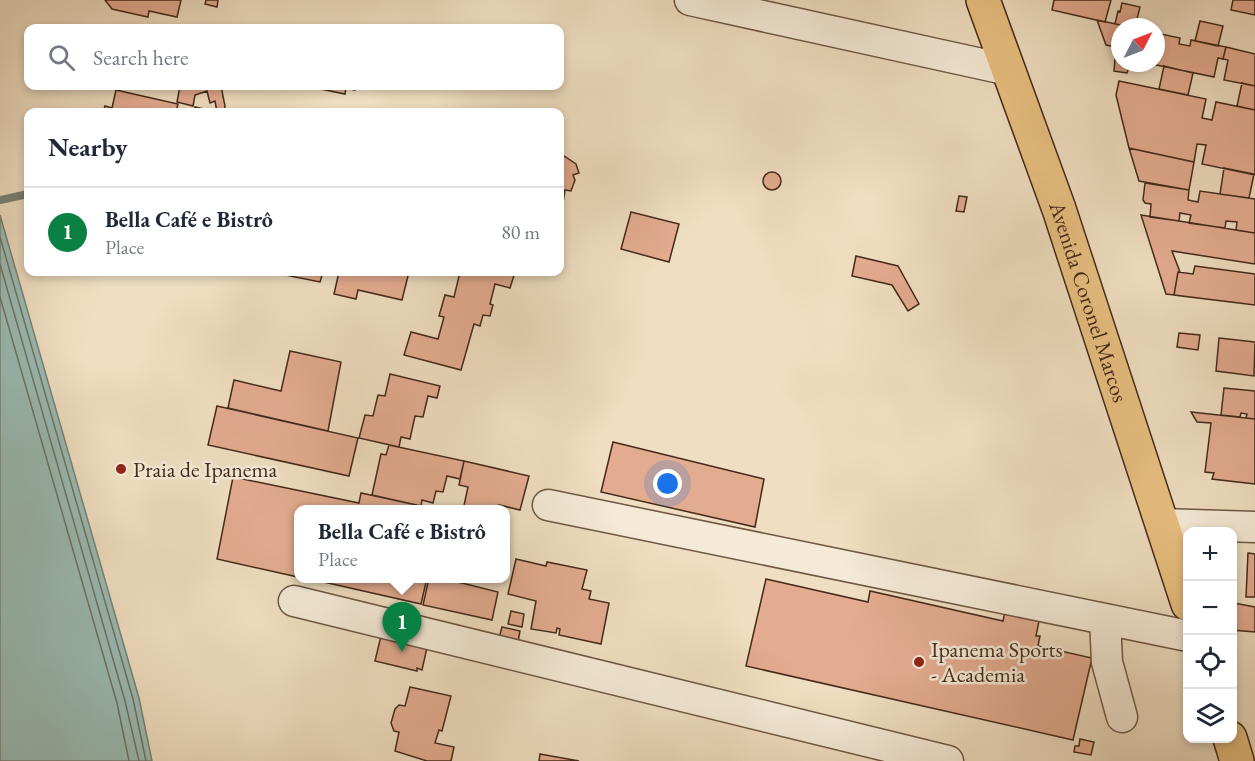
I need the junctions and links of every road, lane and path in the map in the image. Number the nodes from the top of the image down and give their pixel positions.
1 (690, 0) edge
2 (983, 0) edge
3 (1009, 70) junction
4 (548, 505) dead end
5 (1162, 524) junction
6 (1255, 526) edge
7 (1183, 589) edge
8 (294, 601) dead end
9 (1105, 619) junction
10 (1183, 635) edge
11 (1122, 717) dead end
12 (1232, 743) edge
13 (948, 761) edge
14 (1238, 761) edge

1 - 3 street
2 - 3 main road, Avenida Coronel Marcos
3 - 5 main road, Avenida Coronel Marcos
4 - 9 street
5 - 6 street
5 - 7 main road, Avenida Coronel Marcos
8 - 13 street
9 - 10 street
9 - 11 street
12 - 14 main road

